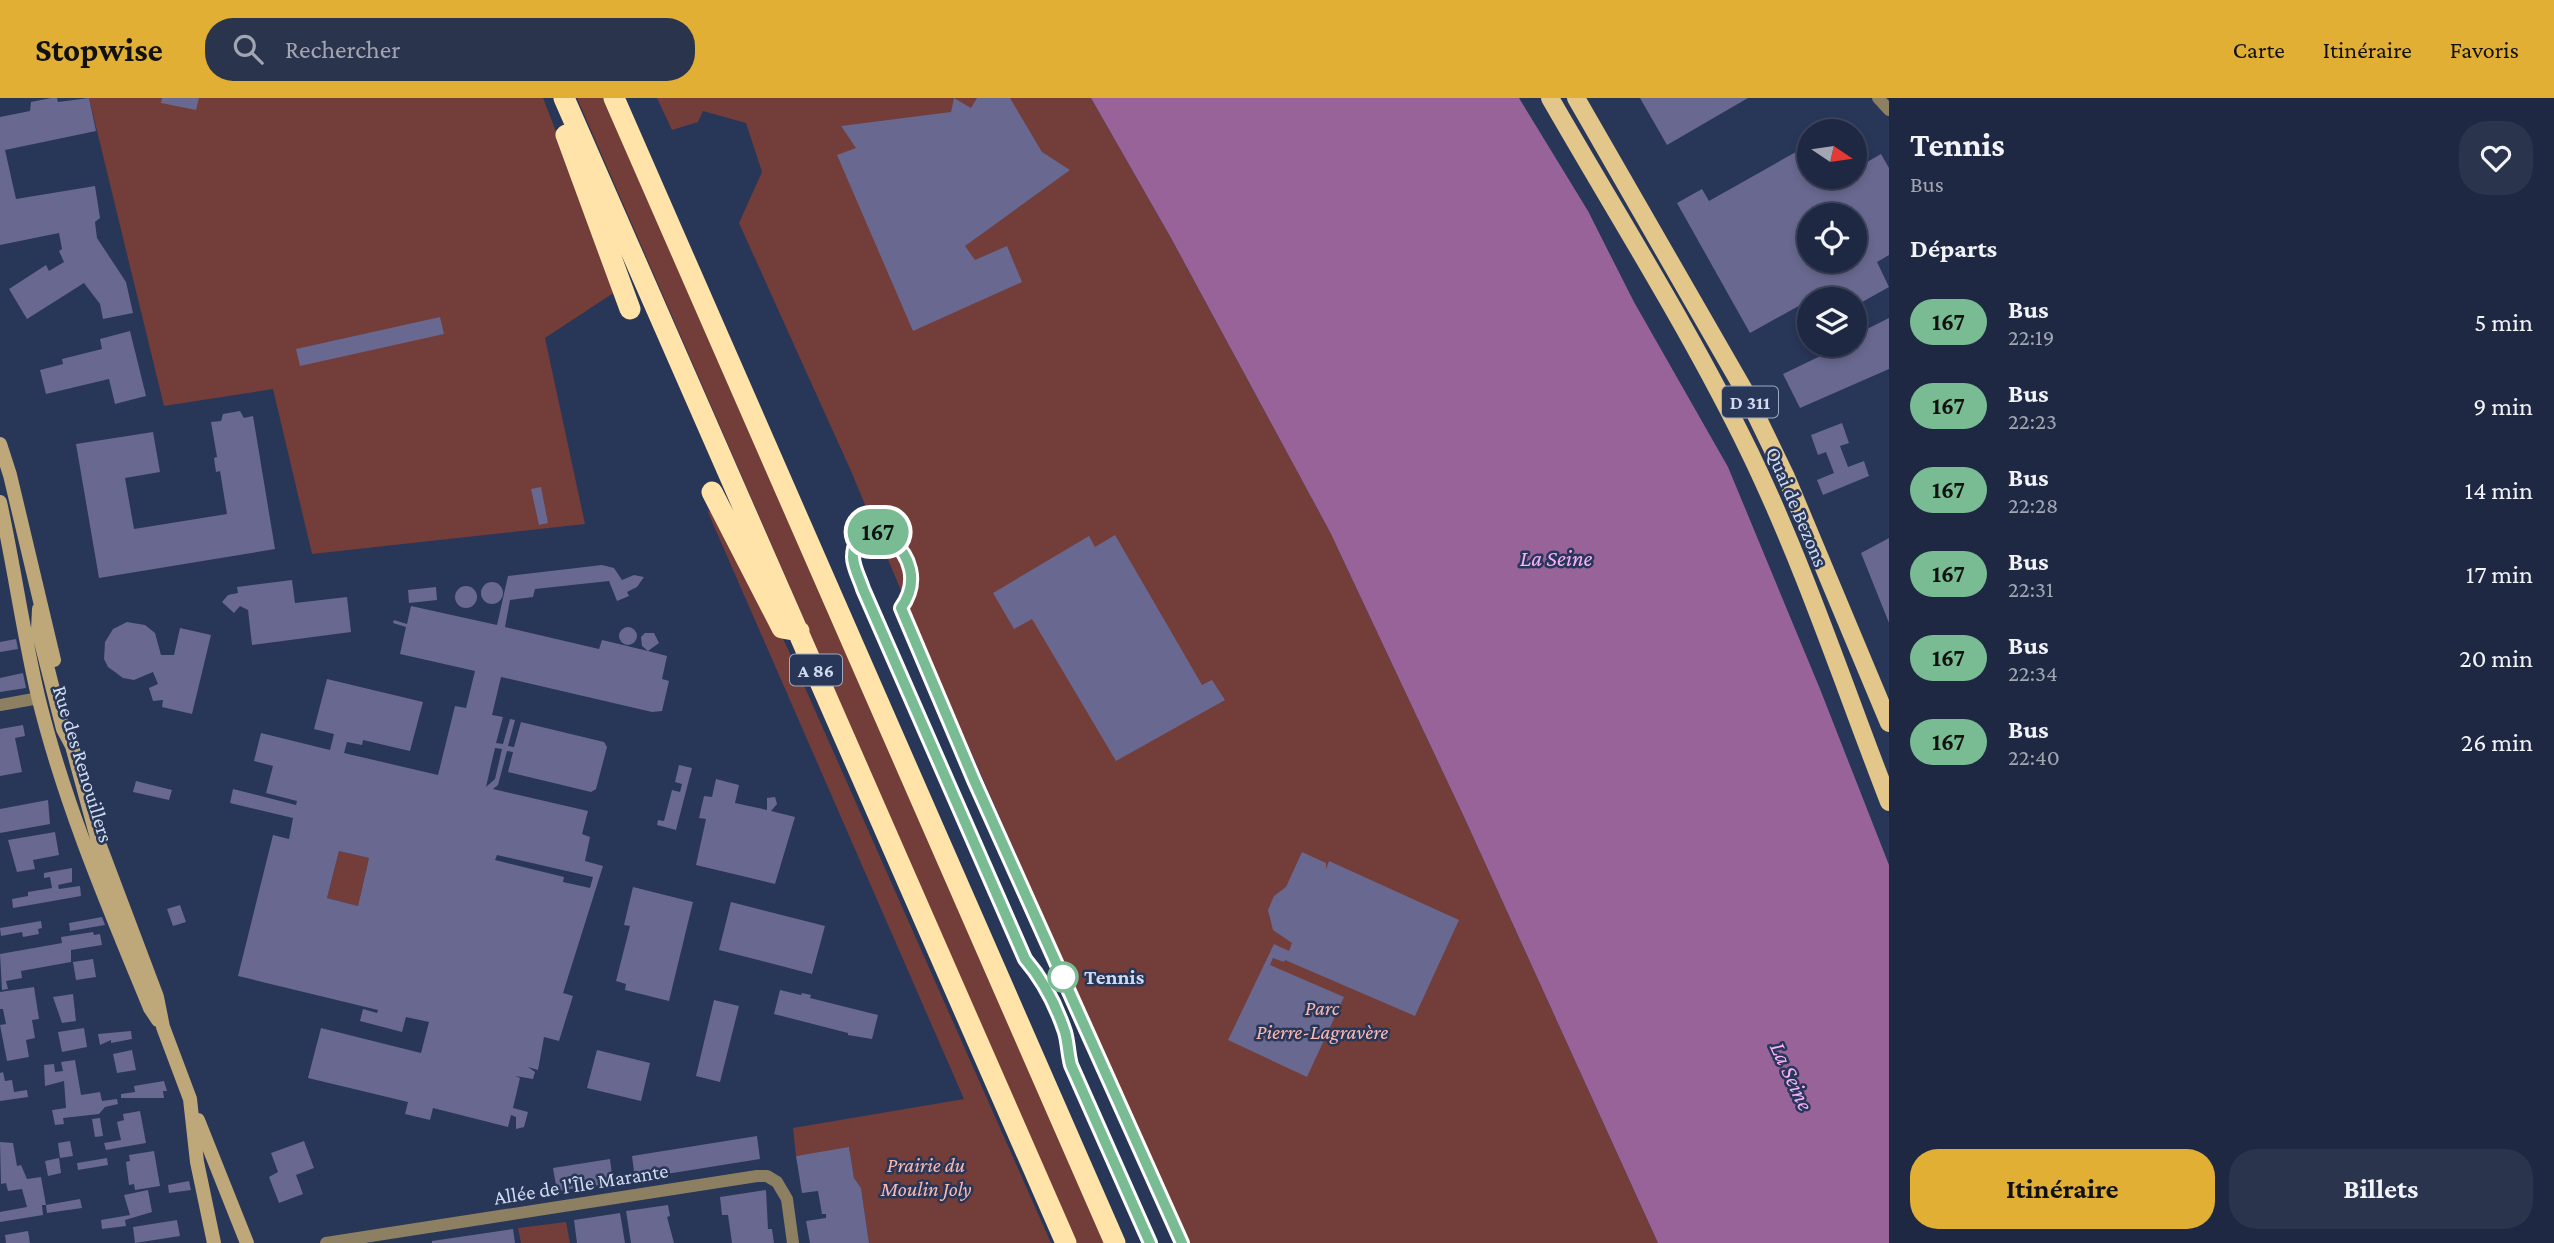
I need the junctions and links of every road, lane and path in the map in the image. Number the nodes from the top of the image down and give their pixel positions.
1 (614, 98) edge
2 (1576, 98) edge
3 (1878, 98) edge
4 (1551, 99) edge
5 (566, 104) edge
6 (1889, 110) edge
7 (630, 309) dead end
8 (0, 444) edge
9 (712, 492) dead end
10 (0, 502) edge
11 (39, 609) junction
12 (21, 611) junction
13 (799, 631) junction
14 (46, 696) junction
15 (0, 705) edge
16 (1889, 723) edge
17 (72, 746) junction
18 (66, 787) junction
19 (87, 795) junction
20 (1889, 802) edge
21 (163, 1027) junction
22 (190, 1099) junction
23 (214, 1243) edge
24 (247, 1243) edge
25 (326, 1243) edge
26 (793, 1243) edge
27 (1066, 1243) edge
28 (1115, 1243) edge

1 - 28 highway, A 86
2 - 16 main road, Quai de Bezons / D 311
3 - 6 street
4 - 20 main road, Quai de Bezons / D 311
5 - 7 highway
5 - 13 highway, A 86
8 - 11 street, Rue des Renouillers
9 - 13 highway
10 - 12 street, Rue des Renouillers
11 - 12 street
11 - 14 street, Rue des Renouillers
11 - 17 street, Rue des Renouillers
12 - 14 street, Rue des Renouillers
13 - 27 highway, A 86
14 - 15 street
14 - 17 street, Rue des Renouillers
14 - 18 street, Rue des Renouillers
17 - 19 street, Rue des Renouillers
18 - 19 street
18 - 21 street, Rue des Renouillers
19 - 21 street, Rue des Renouillers
21 - 22 street, Rue des Renouillers
22 - 23 street, Rue des Renouillers
22 - 24 street
25 - 26 street, Allée de l'Île Marante

